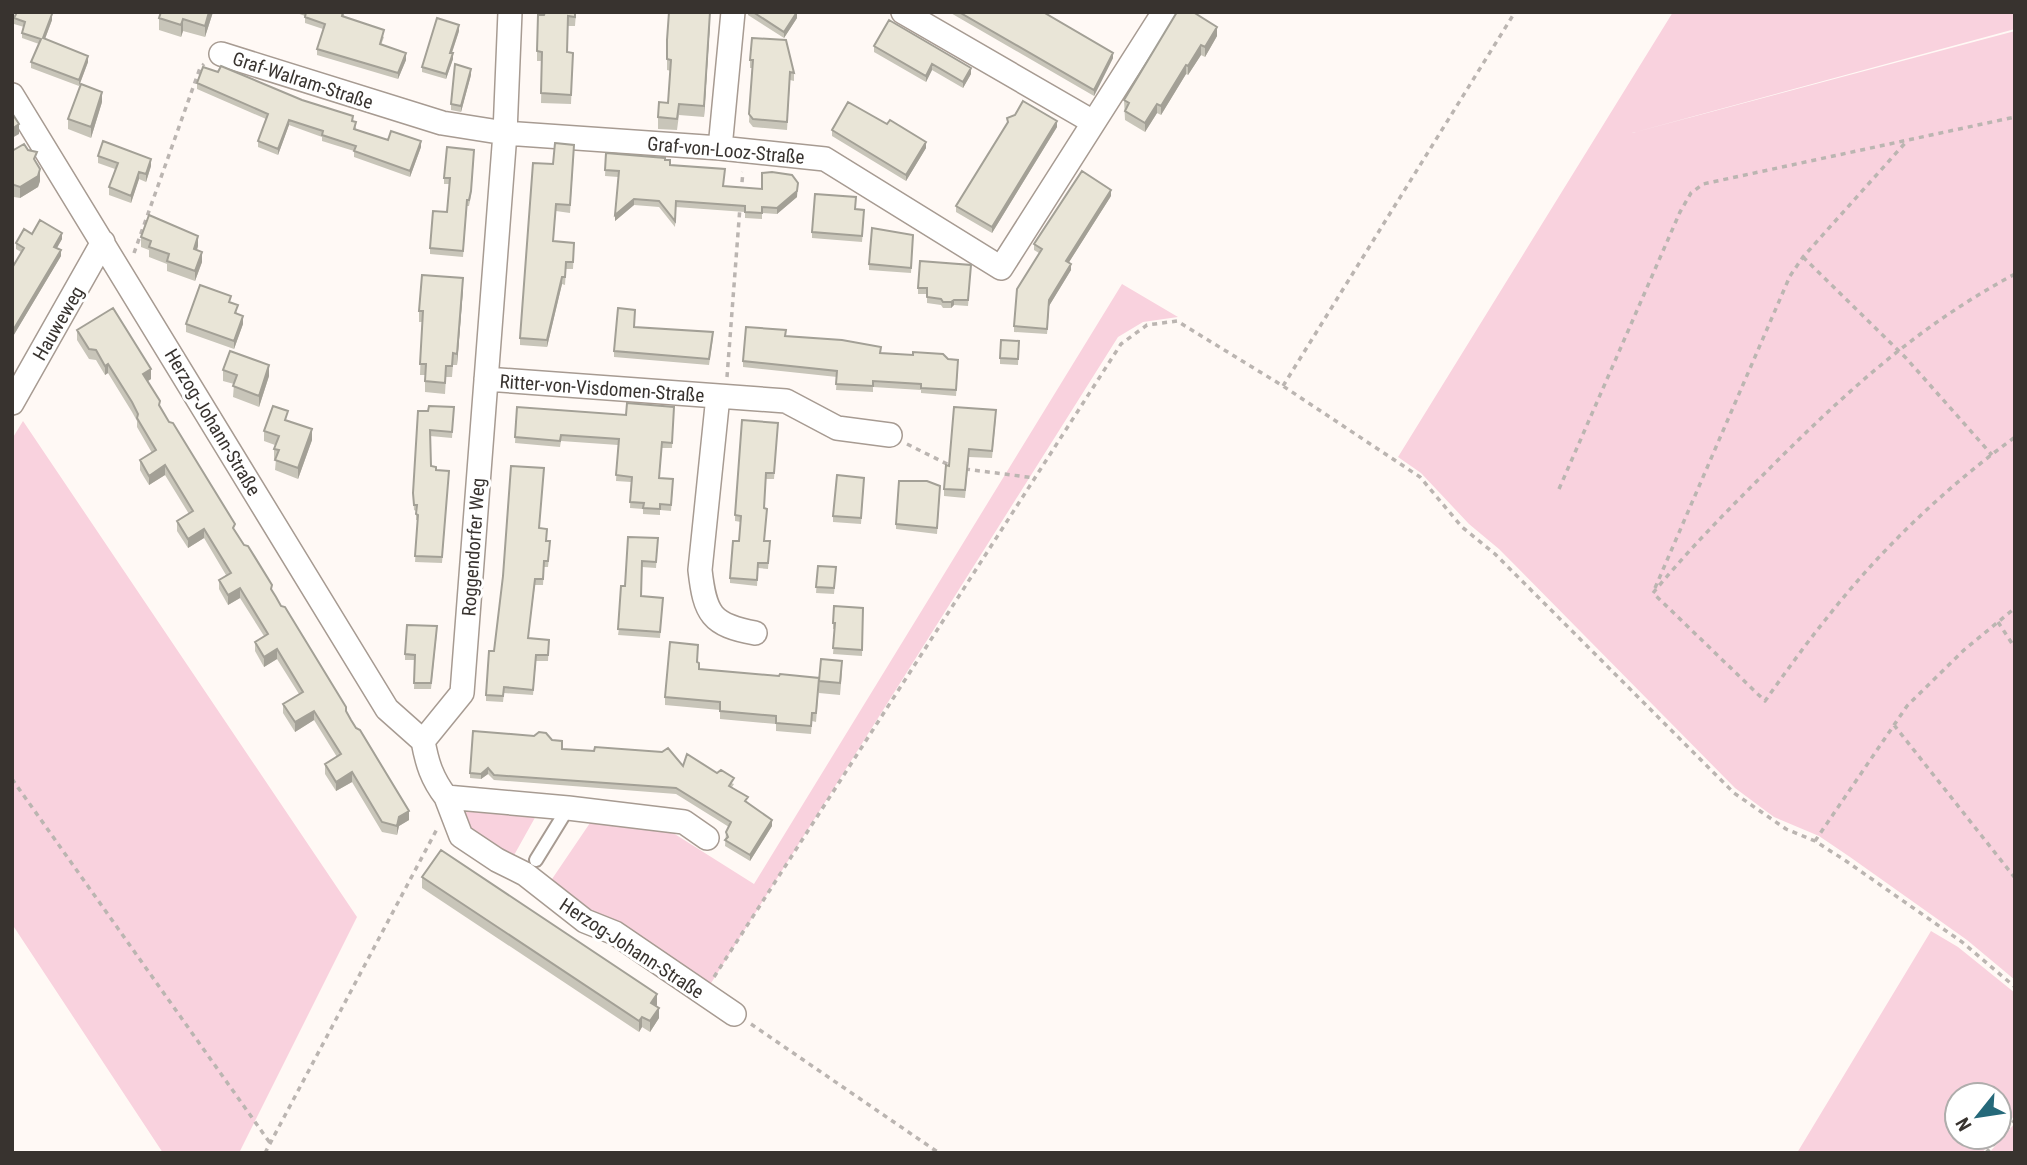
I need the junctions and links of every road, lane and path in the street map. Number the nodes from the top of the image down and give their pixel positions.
1 (510, 12) edge
2 (733, 12) edge
3 (903, 12) edge
4 (1164, 12) edge
5 (1515, 12) edge
6 (221, 54) joint
7 (12, 95) edge
8 (2015, 117) edge
9 (1093, 122) junction
10 (505, 133) junction
11 (1907, 141) junction
12 (720, 148) junction
13 (744, 150) junction
14 (103, 243) junction
15 (1803, 257) junction
16 (2015, 274) edge
17 (125, 278) junction
18 (1898, 349) junction
19 (486, 379) junction
20 (1283, 386) junction
21 (721, 397) junction
22 (12, 403) edge
23 (890, 435) joint
24 (2015, 437) edge
25 (1992, 455) junction
26 (1035, 478) junction
27 (1559, 489) dead end
28 (1653, 593) junction
29 (2015, 608) edge
30 (1998, 622) junction
31 (755, 633) dead end
32 (2015, 648) edge
33 (1894, 725) junction
34 (423, 741) junction
35 (12, 779) edge
36 (448, 801) junction
37 (568, 808) junction
38 (707, 838) dead end
39 (1815, 841) junction
40 (536, 860) dead end
41 (2015, 878) edge
42 (2015, 987) edge
43 (704, 993) junction
44 (734, 1014) joint
45 (2015, 1120) edge
46 (270, 1143) junction
47 (265, 1153) edge
48 (939, 1153) edge
49 (1986, 1153) edge

1 - 10 street, Roggendorfer Weg
2 - 12 street
3 - 9 street
4 - 9 street
5 - 20 path
6 - 10 street, Graf-Walram-Straße
6 - 17 path, Graf-Walram-Straße
7 - 14 street, Herzog-Johann-Straße
8 - 11 path
9 - 13 street, Graf-von-Looz-Straße
10 - 12 street, Graf-von-Looz-Straße
10 - 19 street, Roggendorfer Weg
11 - 15 path
11 - 27 path
12 - 13 street, Graf-von-Looz-Straße
13 - 21 path
14 - 17 street, Herzog-Johann-Straße
14 - 22 street, Hauweweg
15 - 18 path
15 - 28 path
16 - 18 path
17 - 34 street, Herzog-Johann-Straße
18 - 25 path
18 - 28 path
19 - 21 street, Ritter-von-Visdomen-Straße
19 - 34 street, Roggendorfer Weg
20 - 26 path
20 - 39 path
21 - 23 street, Ritter-von-Visdomen-Straße
21 - 31 street, Ritter-von-Visdomen-Straße
23 - 26 path
24 - 25 path
25 - 28 path
26 - 43 path
29 - 30 path
30 - 32 path
30 - 33 path
33 - 39 path
33 - 41 path
34 - 36 street
35 - 46 path
36 - 37 street
36 - 43 street, Herzog-Johann-Straße
36 - 46 path
37 - 38 street
37 - 40 lane
39 - 42 path
43 - 44 street, Herzog-Johann-Straße
44 - 48 path
45 - 49 path
46 - 47 path

